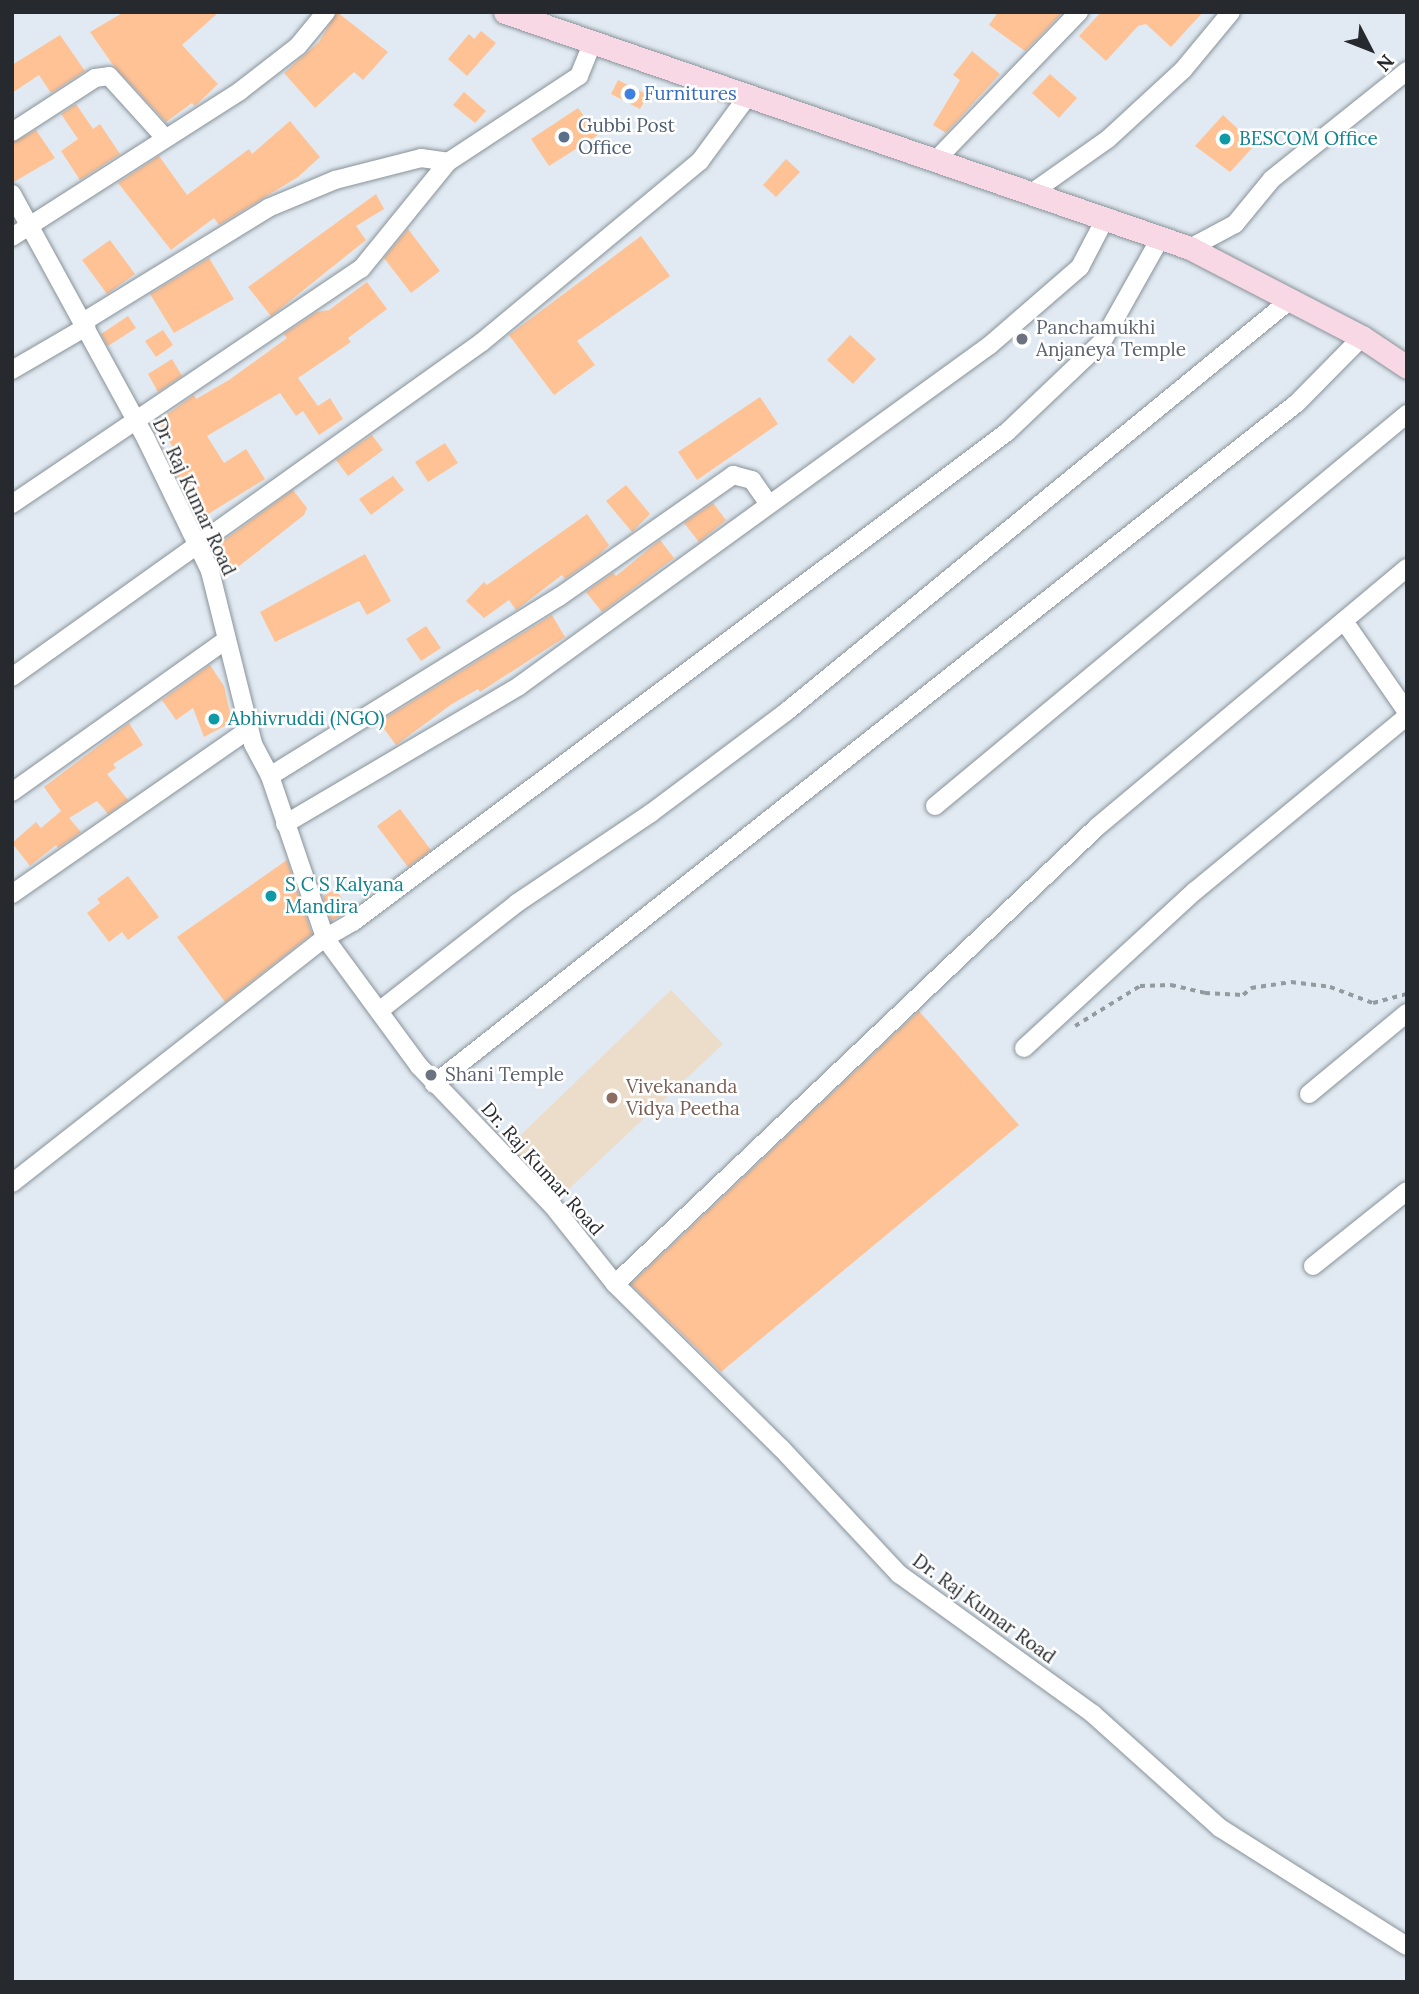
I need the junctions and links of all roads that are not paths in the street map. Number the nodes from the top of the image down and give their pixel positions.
1 (326, 12) edge
2 (505, 12) edge
3 (1079, 12) edge
4 (1231, 12) edge
5 (592, 43) junction
6 (1407, 71) edge
7 (747, 97) junction
8 (12, 132) edge
9 (165, 138) junction
10 (448, 162) junction
11 (934, 162) junction
12 (12, 194) edge
13 (1030, 194) junction
14 (1105, 217) junction
15 (30, 225) junction
16 (12, 237) edge
17 (1161, 237) junction
18 (1190, 248) junction
19 (1290, 300) junction
20 (84, 325) junction
21 (1363, 337) junction
22 (1407, 367) edge
23 (12, 370) edge
24 (1407, 414) edge
25 (137, 423) junction
26 (769, 504) junction
27 (12, 505) edge
28 (196, 543) junction
29 (1407, 568) edge
30 (1344, 621) junction
31 (226, 640) junction
32 (12, 677) edge
33 (1407, 714) edge
34 (249, 729) junction
35 (270, 776) junction
36 (12, 792) edge
37 (935, 806) dead end
38 (285, 824) junction
39 (12, 894) edge
40 (325, 938) junction
41 (379, 1011) junction
42 (1407, 1013) edge
43 (1024, 1048) dead end
44 (434, 1083) junction
45 (1309, 1094) dead end
46 (12, 1184) edge
47 (1407, 1191) edge
48 (1313, 1266) dead end
49 (615, 1284) junction
50 (1407, 1946) edge

1 - 9 street
2 - 5 main road
3 - 11 street
4 - 13 street
5 - 7 main road
5 - 10 street
6 - 18 street
7 - 11 main road
7 - 28 street
8 - 9 street
9 - 15 street
10 - 20 street
10 - 25 street
11 - 13 main road
12 - 15 street, Dr. Raj Kumar Road
13 - 14 main road
14 - 17 main road
14 - 26 street
15 - 16 street
15 - 20 street, Dr. Raj Kumar Road
17 - 18 main road
17 - 40 street
18 - 19 main road
19 - 21 main road
19 - 41 street
20 - 23 street
20 - 25 street, Dr. Raj Kumar Road
21 - 22 main road
21 - 44 street
24 - 37 street
25 - 27 street
25 - 28 street, Dr. Raj Kumar Road
26 - 35 street
26 - 38 street
28 - 31 street, Dr. Raj Kumar Road
28 - 32 street
29 - 30 street
30 - 33 street
30 - 49 street
31 - 34 street, Dr. Raj Kumar Road
31 - 36 street
33 - 43 street
34 - 35 street, Dr. Raj Kumar Road
34 - 39 street
35 - 38 street, Dr. Raj Kumar Road
38 - 40 street, Dr. Raj Kumar Road
40 - 41 street, Dr. Raj Kumar Road
40 - 46 street
41 - 44 street, Dr. Raj Kumar Road
42 - 45 street
44 - 49 street, Dr. Raj Kumar Road
47 - 48 street
49 - 50 street, Dr. Raj Kumar Road

